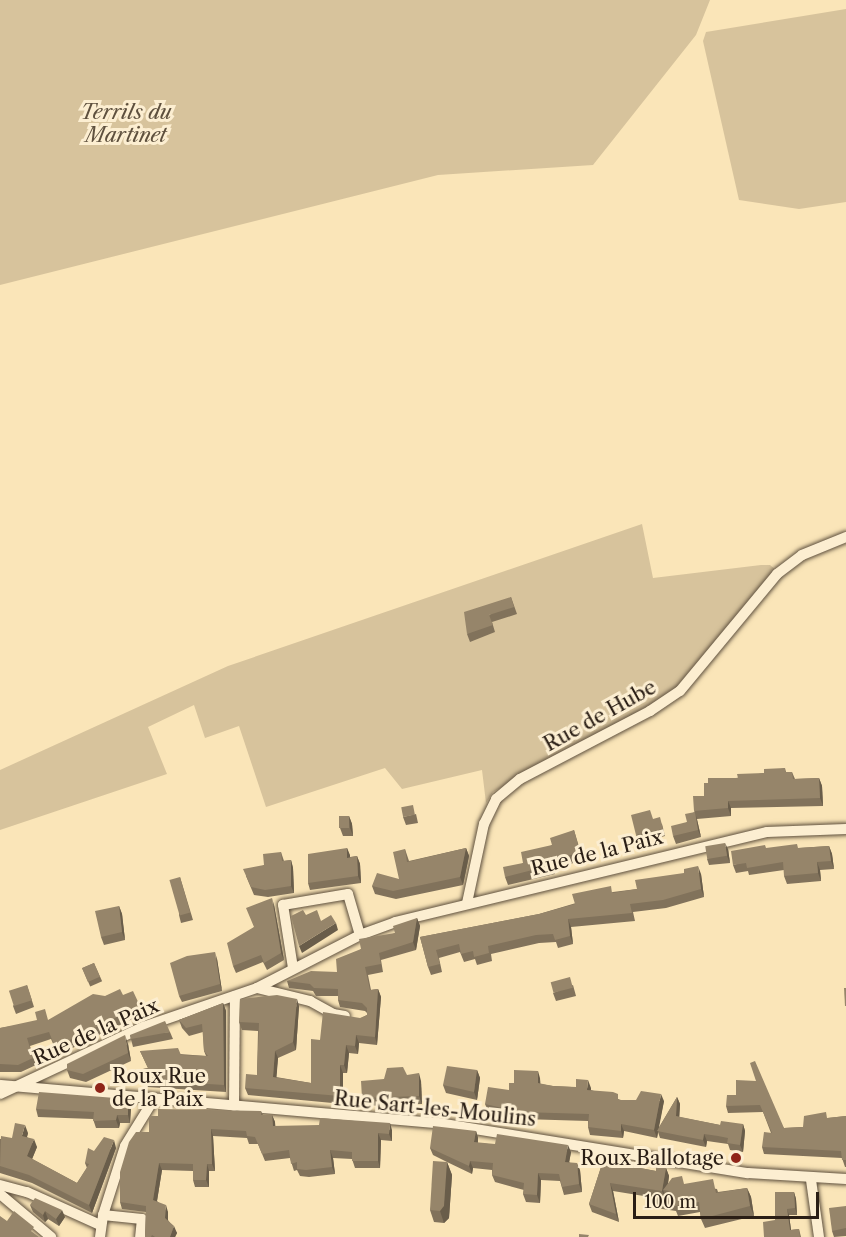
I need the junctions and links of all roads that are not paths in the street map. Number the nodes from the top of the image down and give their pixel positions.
1 (846, 537) edge
2 (846, 829) edge
3 (467, 903) junction
4 (360, 935) junction
5 (293, 968) junction
6 (257, 988) junction
7 (235, 996) junction
8 (363, 1018) edge
9 (0, 1085) edge
10 (18, 1086) junction
11 (0, 1094) edge
12 (154, 1099) junction
13 (234, 1106) junction
14 (846, 1179) edge
15 (811, 1180) junction
16 (0, 1185) edge
17 (0, 1194) edge
18 (102, 1220) junction
19 (51, 1237) edge
20 (100, 1237) edge
21 (141, 1237) edge
22 (819, 1237) edge

1 - 3 street, Rue de Hube
2 - 3 street, Rue de la Paix
3 - 4 street, Rue de la Paix
4 - 5 street, Rue de la Paix
4 - 5 street
5 - 6 street, Rue de la Paix
6 - 7 street, Rue de la Paix
6 - 8 street
7 - 10 street, Rue de la Paix
7 - 13 street
9 - 10 street, Rue Sart-les-Moulins
10 - 11 street, Rue de la Paix
10 - 12 street, Rue Sart-les-Moulins
12 - 13 street, Rue Sart-les-Moulins
12 - 18 street
13 - 15 street, Rue Sart-les-Moulins
14 - 15 street, Rue Sart-les-Moulins
15 - 22 street
16 - 18 street
17 - 19 street
18 - 20 street
18 - 21 street

